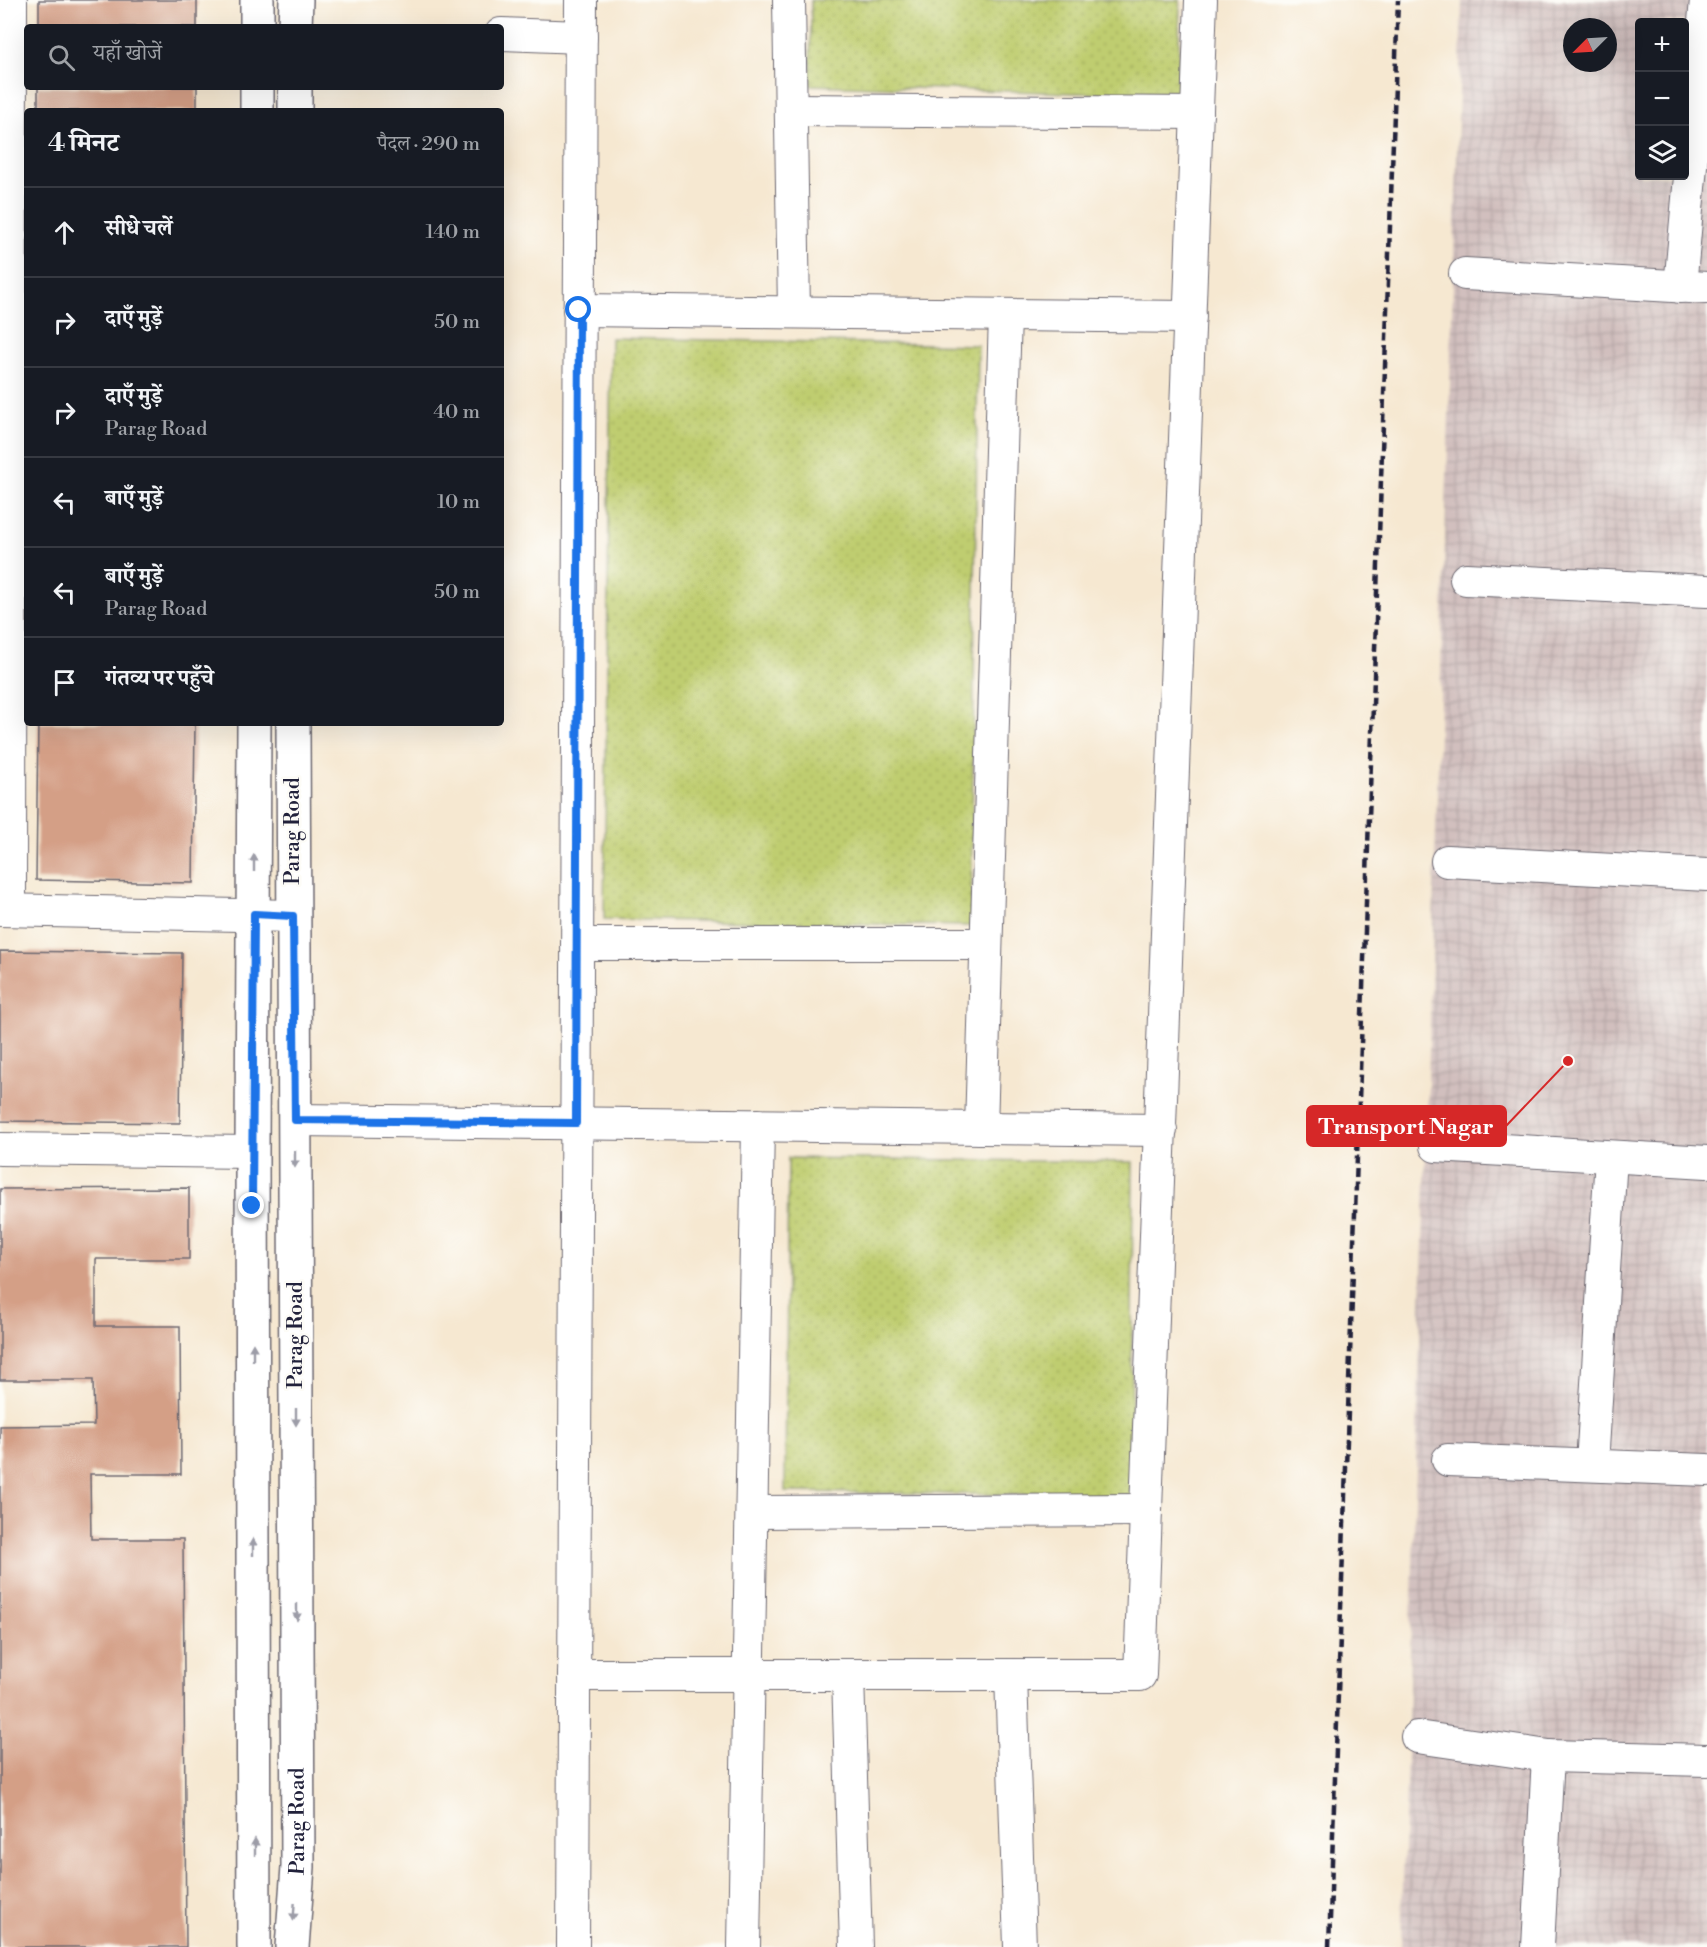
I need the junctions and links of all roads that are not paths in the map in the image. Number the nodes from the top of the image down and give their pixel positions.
1 (11, 0) edge
2 (257, 0) edge
3 (296, 0) edge
4 (581, 0) edge
5 (789, 0) edge
6 (1201, 0) edge
7 (1706, 0) edge
8 (257, 24) edge
9 (296, 24) edge
10 (504, 34) edge
11 (581, 37) junction
12 (257, 90) edge
13 (295, 90) edge
14 (257, 108) edge
15 (295, 108) edge
16 (791, 110) junction
17 (1197, 113) junction
18 (5, 123) edge
19 (1465, 274) dead end
20 (1694, 288) edge
21 (579, 310) junction
22 (794, 312) junction
23 (1005, 315) junction
24 (1190, 317) junction
25 (19, 376) edge
26 (1466, 579) dead end
27 (1707, 591) edge
28 (5, 677) edge
29 (254, 726) edge
30 (293, 726) edge
31 (1447, 861) dead end
32 (1707, 875) edge
33 (5, 910) edge
34 (254, 914) junction
35 (293, 916) junction
36 (577, 944) junction
37 (986, 944) junction
38 (295, 1120) junction
39 (576, 1123) junction
40 (758, 1125) junction
41 (981, 1128) junction
42 (1161, 1130) junction
43 (1436, 1146) dead end
44 (0, 1149) edge
45 (252, 1152) junction
46 (1611, 1157) junction
47 (1707, 1162) edge
48 (1448, 1460) dead end
49 (1592, 1465) junction
50 (1707, 1470) edge
51 (1146, 1510) junction
52 (752, 1512) junction
53 (574, 1675) junction
54 (750, 1675) junction
55 (848, 1675) junction
56 (1011, 1676) junction
57 (1417, 1737) dead end
58 (1548, 1756) junction
59 (1707, 1760) edge
60 (254, 1947) edge
61 (292, 1947) edge
62 (573, 1947) edge
63 (744, 1947) edge
64 (856, 1947) edge
65 (1020, 1947) edge
66 (1538, 1947) edge

1 - 18 street
2 - 8 street
3 - 9 street
4 - 11 street
5 - 16 street
6 - 17 street
7 - 20 street
10 - 11 street
11 - 21 street
12 - 14 street
13 - 15 street
16 - 17 street
16 - 22 street
17 - 24 street
18 - 25 street
19 - 20 street
21 - 22 street
21 - 36 street
22 - 23 street
23 - 24 street
23 - 37 street
24 - 42 street
25 - 28 street
26 - 27 street
28 - 33 street
34 -> 29 street, Parag Road
30 - 35 street, Parag Road
31 - 32 street
33 - 34 street
34 - 35 street
34 - 45 street, Parag Road
35 - 38 street, Parag Road
36 - 37 street
36 - 39 street
37 - 41 street
38 - 39 street
38 -> 61 street, Parag Road
39 - 40 street
39 - 53 street
40 - 41 street
40 - 52 street
41 - 42 street
42 - 51 street
43 - 46 street
44 - 45 street
60 -> 45 street, Parag Road
46 - 47 street
46 - 49 street
48 - 49 street
49 - 50 street
51 - 52 street
51 - 56 street
52 - 54 street
53 - 54 street
53 - 62 street
54 - 55 street
54 - 63 street
55 - 56 street
55 - 64 street
56 - 65 street
57 - 58 street
58 - 59 street
58 - 66 street

